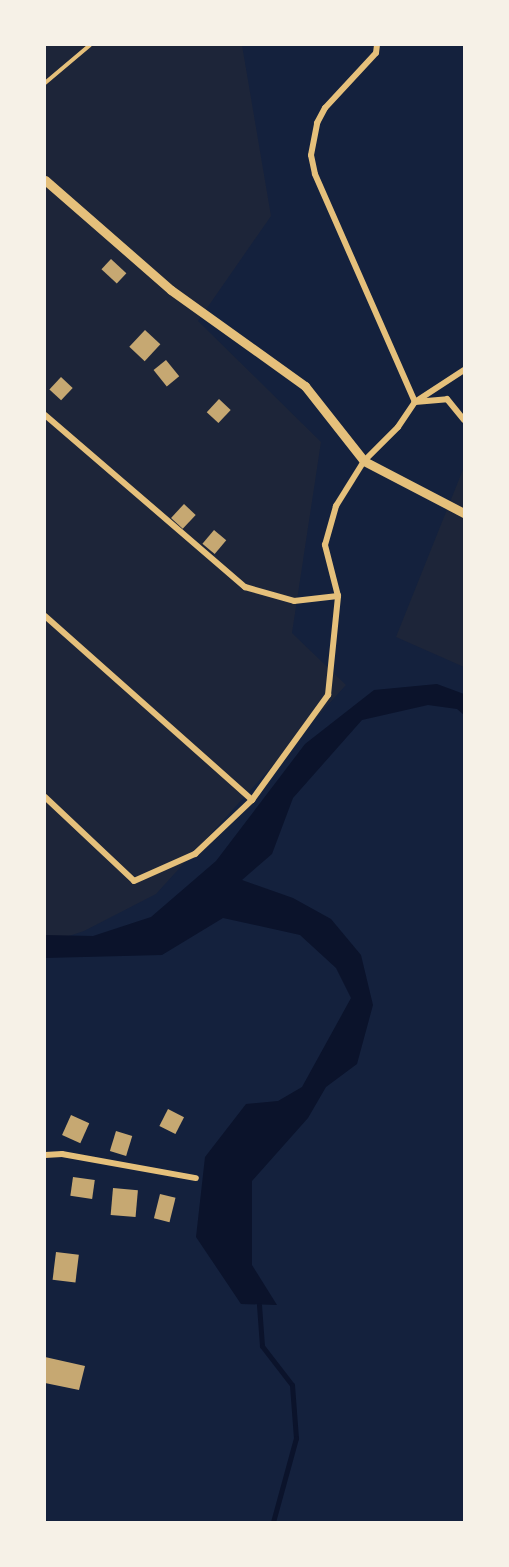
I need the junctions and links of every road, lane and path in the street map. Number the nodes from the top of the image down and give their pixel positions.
1 (90, 45) edge
2 (377, 45) edge
3 (45, 83) edge
4 (45, 180) edge
5 (464, 370) edge
6 (415, 402) junction
7 (45, 415) edge
8 (464, 420) edge
9 (364, 461) junction
10 (464, 513) edge
11 (338, 596) junction
12 (45, 616) edge
13 (45, 798) edge
14 (252, 800) junction
15 (45, 1155) edge
16 (196, 1178) dead end

1 - 3 lane
2 - 6 street
4 - 9 street
5 - 6 street
6 - 8 street
6 - 9 street
7 - 11 street
9 - 10 street
9 - 11 street
11 - 14 street
12 - 14 street
13 - 14 street
15 - 16 street

